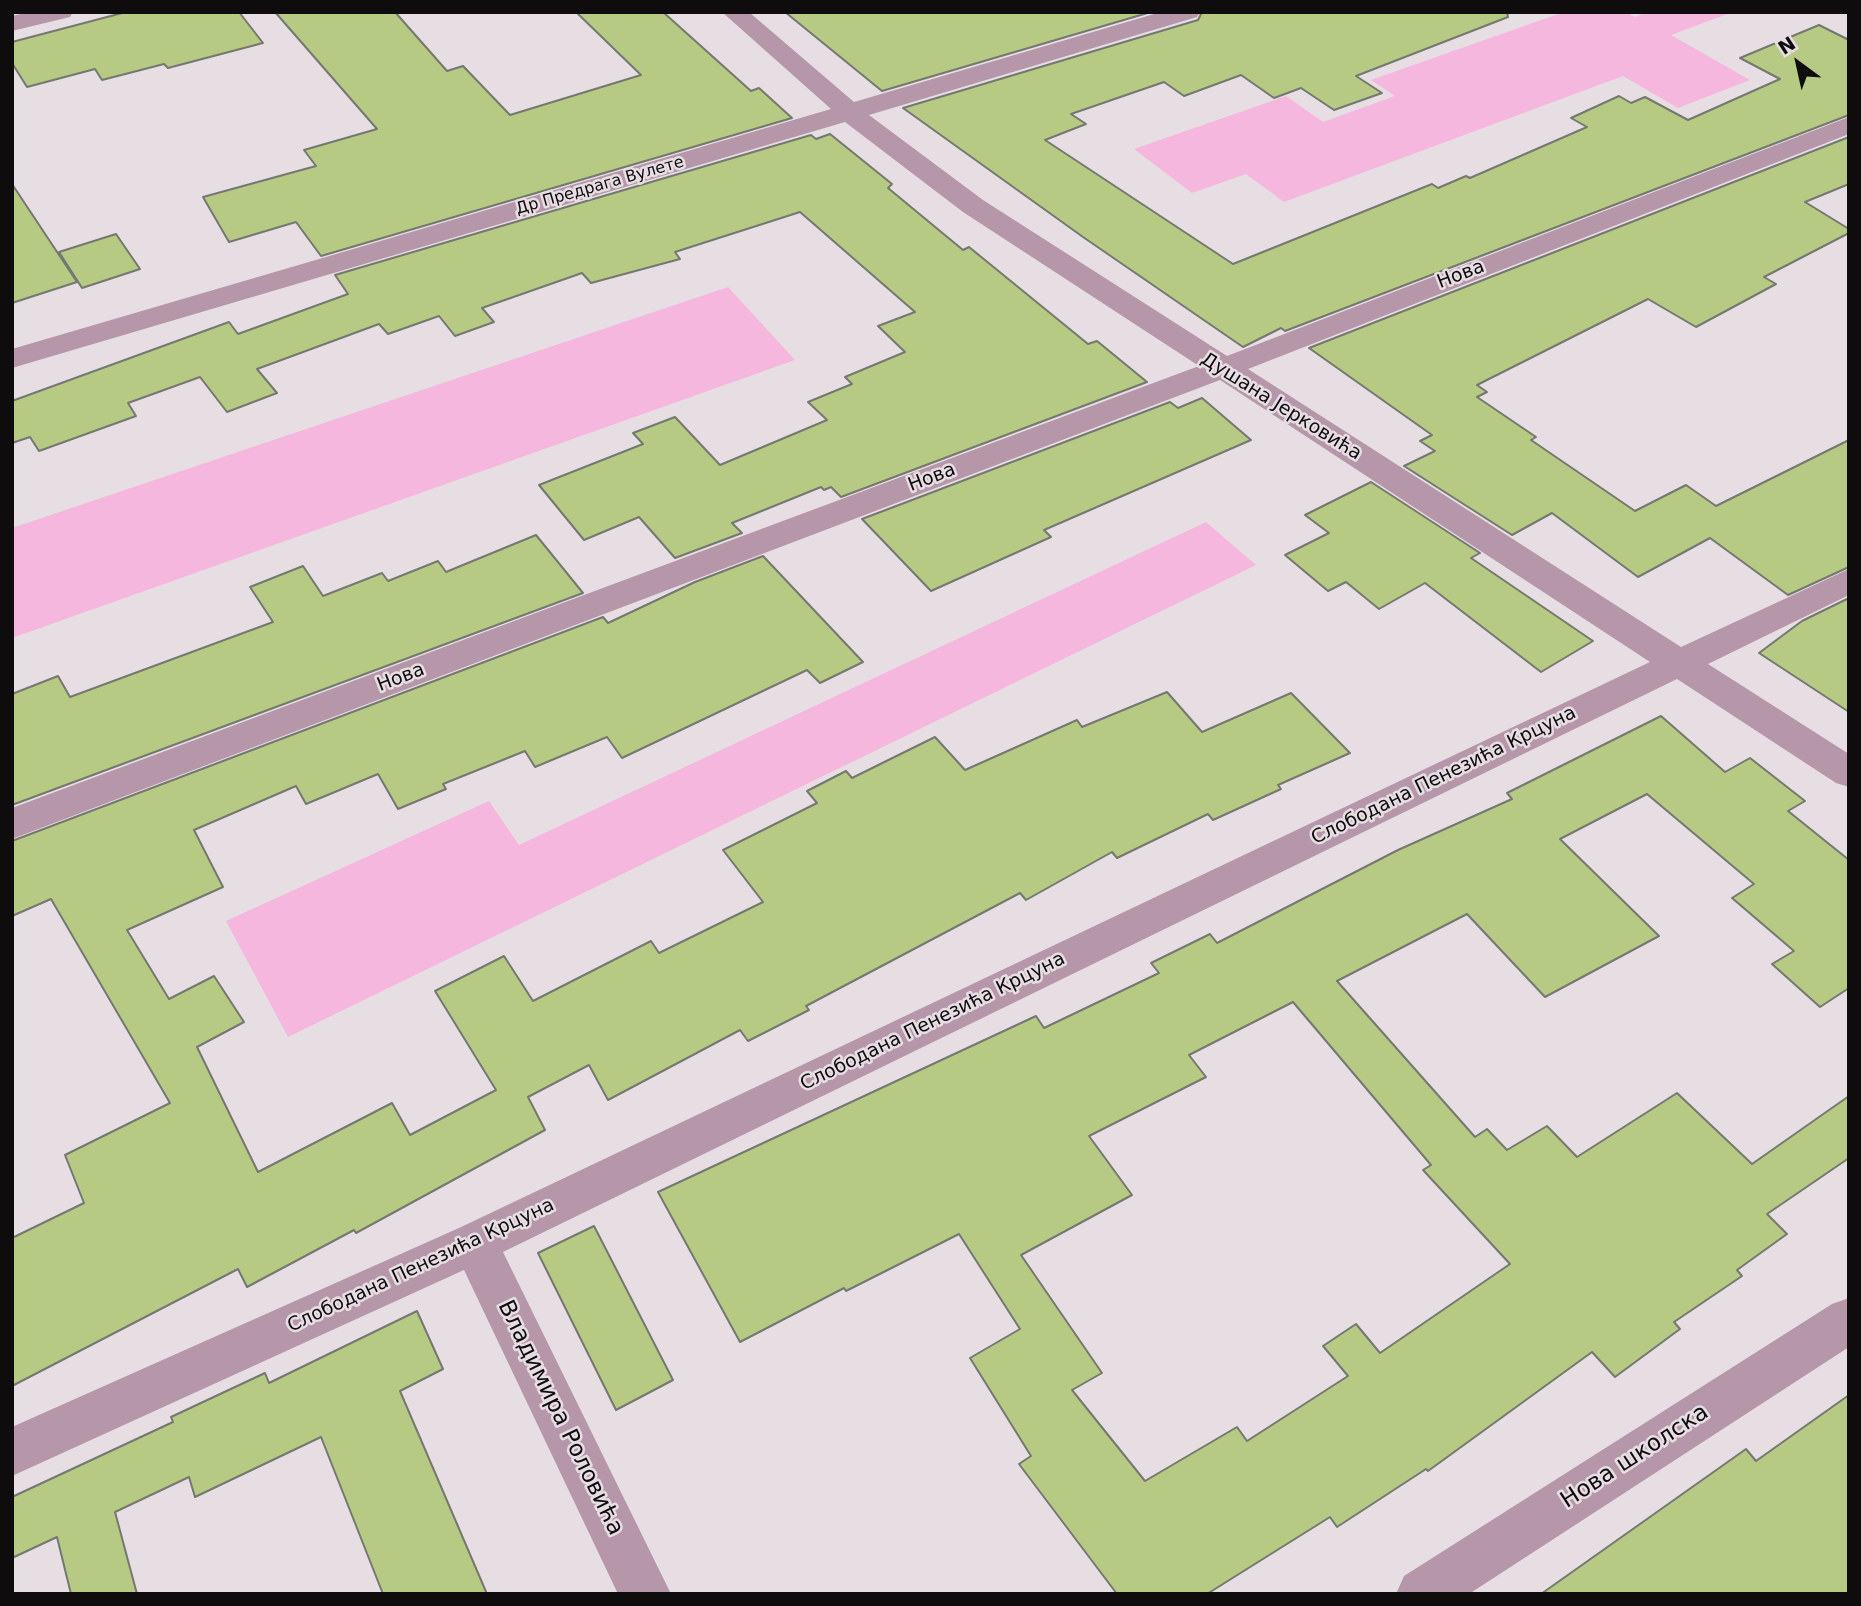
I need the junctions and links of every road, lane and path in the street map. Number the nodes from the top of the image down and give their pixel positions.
1 (61, 12) edge
2 (734, 12) edge
3 (1188, 12) edge
4 (12, 24) edge
5 (849, 113) junction
6 (1849, 125) edge
7 (12, 359) edge
8 (1221, 369) junction
9 (1849, 581) edge
10 (1679, 662) junction
11 (1849, 773) edge
12 (12, 824) edge
13 (475, 1243) junction
14 (1849, 1320) edge
15 (12, 1452) edge
16 (645, 1594) edge
17 (1422, 1594) edge

1 - 4 street
2 - 5 street, Душана Јерковића
3 - 5 street, Др Предрага Вулете
5 - 7 street, Др Предрага Вулете
5 - 8 street, Душана Јерковића
6 - 8 street, Нова
8 - 10 street, Душана Јерковића
8 - 12 street, Нова
9 - 10 street, Слободана Пенезића Крцуна
10 - 11 street, Душана Јерковића
10 - 13 street, Слободана Пенезића Крцуна
13 - 15 street, Слободана Пенезића Крцуна
13 - 16 street, Владимира Роловића
14 - 17 street, Нова школска

